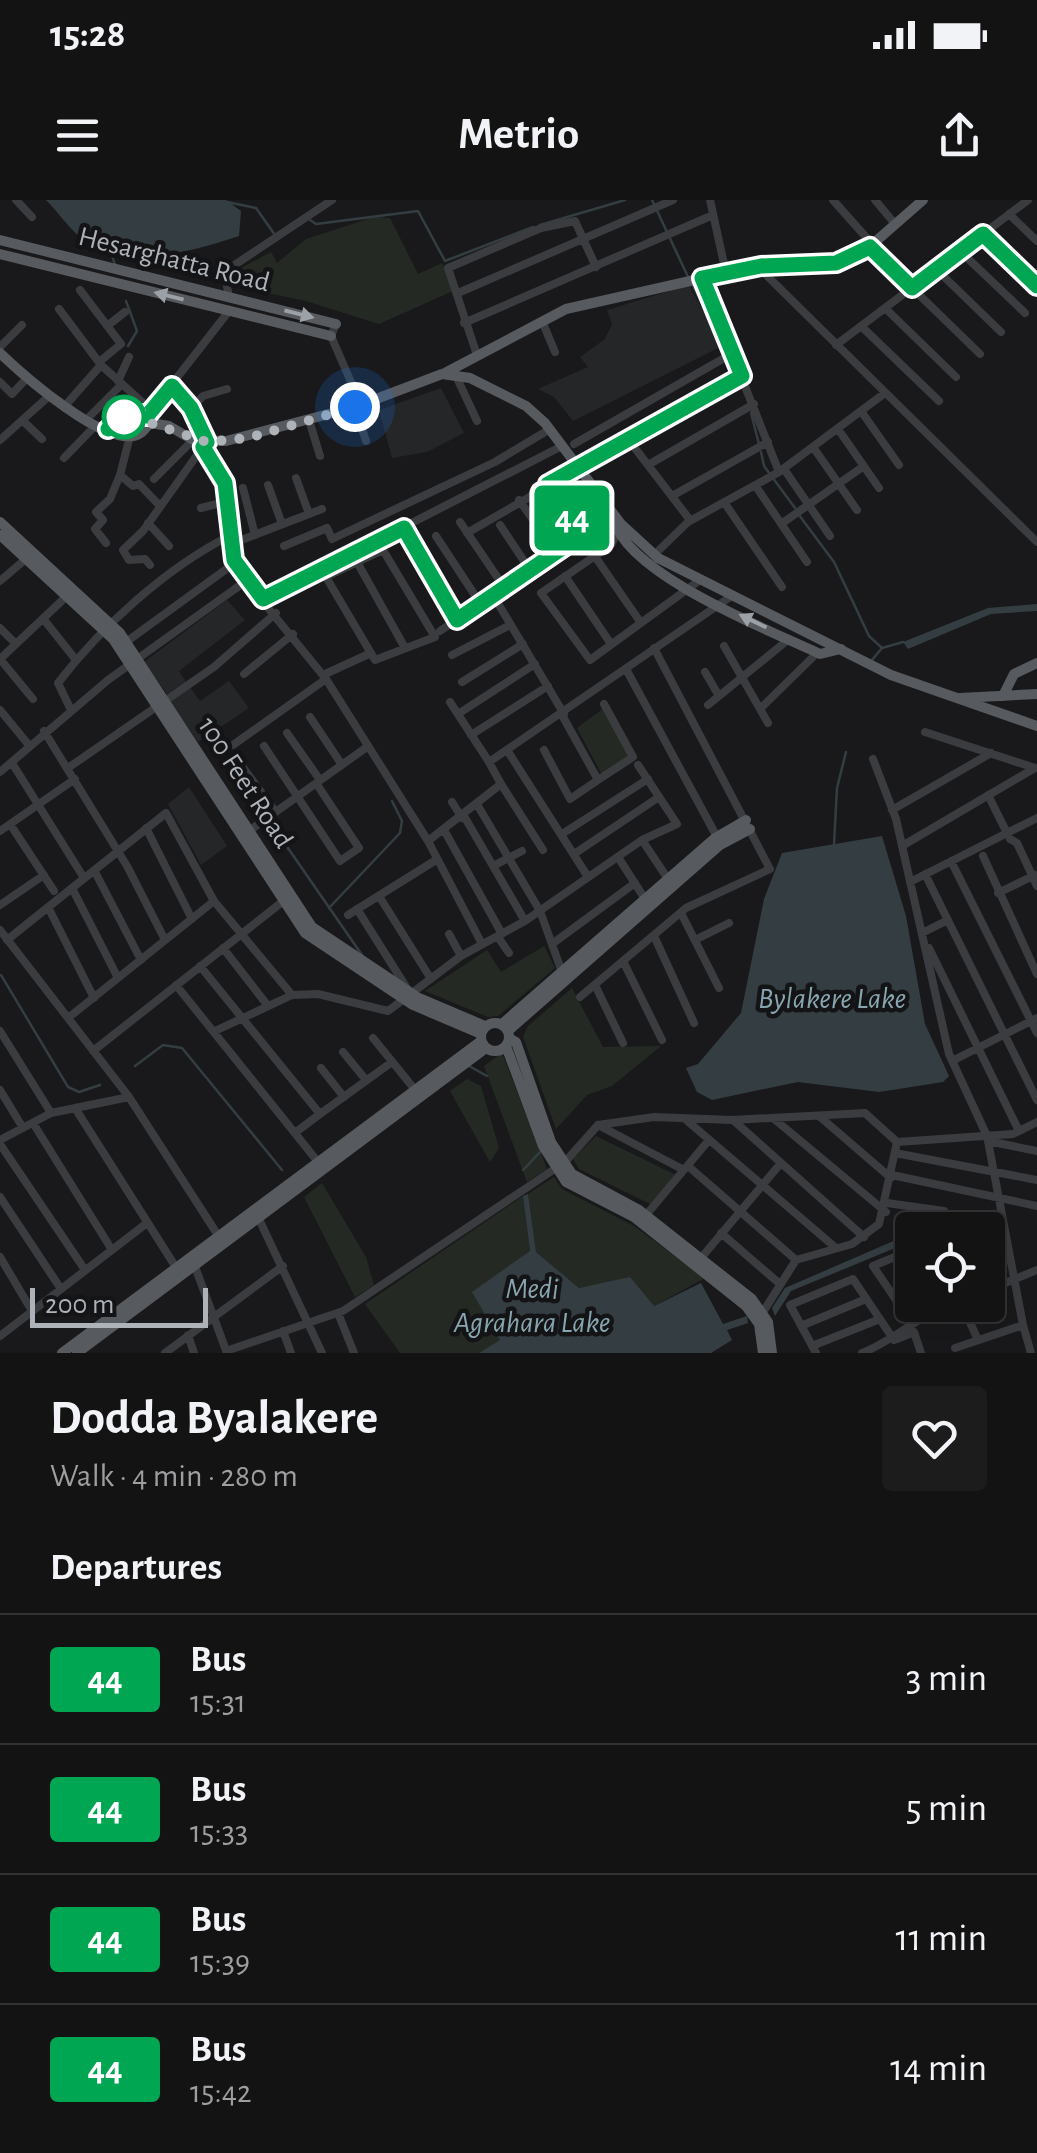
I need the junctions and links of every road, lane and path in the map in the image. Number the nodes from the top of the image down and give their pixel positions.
1 (16, 200) edge
2 (332, 200) edge
3 (674, 200) edge
4 (710, 200) edge
5 (833, 200) edge
6 (874, 200) edge
7 (1028, 200) edge
8 (919, 201) edge
9 (1009, 214) junction
10 (32, 216) dead end
11 (714, 216) junction
12 (895, 224) junction
13 (983, 234) junction
14 (1036, 237) edge
15 (583, 239) junction
16 (0, 240) edge
17 (872, 246) junction
18 (960, 251) junction
19 (0, 254) edge
20 (596, 266) junction
21 (756, 266) junction
22 (936, 269) junction
23 (726, 273) junction
24 (694, 280) junction
25 (1037, 286) edge
26 (912, 288) junction
27 (80, 290) dead end
28 (458, 293) junction
29 (229, 298) junction
30 (885, 308) junction
31 (59, 309) dead end
32 (228, 311) junction
33 (125, 312) dead end
34 (1025, 313) dead end
35 (542, 321) junction
36 (464, 323) junction
37 (336, 324) joint
38 (22, 325) dead end
39 (107, 326) junction
40 (861, 326) junction
41 (1002, 332) dead end
42 (331, 336) junction
43 (836, 345) junction
44 (0, 350) edge
45 (554, 352) dead end
46 (733, 354) junction
47 (980, 354) dead end
48 (476, 355) junction
49 (129, 357) dead end
50 (100, 363) junction
51 (442, 374) junction
52 (456, 376) junction
53 (742, 376) junction
54 (956, 377) dead end
55 (27, 378) junction
56 (0, 382) edge
57 (120, 383) junction
58 (172, 386) junction
59 (227, 388) dead end
60 (885, 393) junction
61 (48, 397) junction
62 (938, 401) dead end
63 (754, 404) junction
64 (358, 406) junction
65 (64, 407) junction
66 (191, 408) junction
67 (862, 412) junction
68 (144, 417) junction
69 (309, 420) junction
70 (23, 421) junction
71 (477, 422) dead end
72 (91, 423) junction
73 (550, 428) junction
74 (108, 429) junction
75 (838, 429) junction
76 (130, 436) junction
77 (42, 439) dead end
78 (628, 439) junction
79 (0, 440) edge
80 (366, 441) dead end
81 (768, 442) junction
82 (201, 443) junction
83 (568, 445) junction
84 (813, 447) junction
85 (320, 456) dead end
86 (64, 458) dead end
87 (900, 464) dead end
88 (648, 465) junction
89 (864, 466) junction
90 (482, 468) junction
91 (578, 468) junction
92 (782, 470) junction
93 (120, 475) junction
94 (296, 478) dead end
95 (154, 479) dead end
96 (490, 482) junction
97 (839, 483) junction
98 (548, 484) junction
99 (268, 485) dead end
100 (755, 485) junction
101 (244, 488) dead end
102 (879, 488) dead end
103 (672, 496) junction
104 (518, 500) junction
105 (226, 502) junction
106 (724, 502) junction
107 (808, 505) junction
108 (160, 506) junction
109 (201, 508) dead end
110 (322, 509) dead end
111 (858, 510) dead end
112 (309, 514) junction
113 (385, 514) junction
114 (612, 514) junction
115 (690, 520) junction
116 (0, 522) edge
117 (460, 522) dead end
118 (148, 524) junction
119 (282, 524) junction
120 (782, 524) junction
121 (500, 525) dead end
122 (404, 528) junction
123 (619, 530) junction
124 (467, 533) junction
125 (392, 534) junction
126 (583, 534) junction
127 (0, 535) edge
128 (255, 535) junction
129 (436, 536) dead end
130 (830, 536) dead end
131 (230, 540) junction
132 (1037, 542) edge
133 (106, 543) dead end
134 (169, 546) dead end
135 (284, 546) dead end
136 (556, 552) junction
137 (594, 554) junction
138 (656, 554) dead end
139 (28, 557) junction
140 (236, 562) junction
141 (357, 562) junction
142 (806, 562) dead end
143 (150, 565) dead end
144 (530, 570) junction
145 (565, 576) junction
146 (700, 580) junction
147 (0, 581) edge
148 (246, 581) junction
149 (782, 587) dead end
150 (504, 588) junction
151 (689, 588) junction
152 (69, 594) junction
153 (493, 594) junction
154 (733, 596) junction
155 (263, 599) junction
156 (480, 604) junction
157 (718, 605) junction
158 (276, 614) junction
159 (457, 620) junction
160 (45, 622) dead end
161 (641, 623) junction
162 (510, 625) junction
163 (0, 628) edge
164 (109, 630) junction
165 (440, 632) dead end
166 (293, 634) junction
167 (789, 639) junction
168 (16, 644) junction
169 (524, 644) junction
170 (612, 644) junction
171 (122, 645) junction
172 (724, 646) dead end
173 (406, 648) junction
174 (654, 648) junction
175 (842, 648) junction
176 (371, 653) junction
177 (818, 653) junction
178 (452, 655) dead end
179 (76, 660) junction
180 (134, 662) junction
181 (1037, 662) edge
182 (536, 664) junction
183 (626, 668) junction
184 (705, 672) dead end
185 (244, 674) dead end
186 (324, 677) junction
187 (742, 678) junction
188 (462, 682) dead end
189 (548, 686) junction
190 (1037, 694) edge
191 (719, 696) junction
192 (1003, 696) junction
193 (954, 698) junction
194 (33, 700) dead end
195 (161, 702) junction
196 (450, 702) dead end
197 (604, 704) dead end
198 (708, 704) dead end
199 (760, 709) junction
200 (0, 710) edge
201 (72, 710) junction
202 (458, 714) junction
203 (563, 715) junction
204 (310, 716) dead end
205 (768, 723) dead end
206 (1037, 726) edge
207 (44, 731) junction
208 (925, 732) dead end
209 (286, 733) dead end
210 (471, 735) junction
211 (28, 744) junction
212 (233, 745) dead end
213 (264, 746) dead end
214 (368, 747) junction
215 (508, 750) junction
216 (544, 750) dead end
217 (991, 753) junction
218 (874, 759) dead end
219 (239, 762) dead end
220 (488, 762) junction
221 (12, 763) junction
222 (342, 765) junction
223 (638, 766) dead end
224 (68, 768) junction
225 (1036, 769) edge
226 (0, 772) edge
227 (75, 780) junction
228 (598, 780) junction
229 (648, 780) junction
230 (318, 782) junction
231 (501, 784) junction
232 (296, 796) junction
233 (988, 796) junction
234 (659, 797) junction
235 (452, 802) dead end
236 (38, 805) junction
237 (478, 806) junction
238 (892, 810) junction
239 (275, 812) junction
240 (463, 817) junction
241 (1037, 818) edge
242 (10, 824) junction
243 (748, 824) junction
244 (146, 828) junction
245 (0, 830) edge
246 (444, 830) junction
247 (246, 833) junction
248 (562, 834) junction
249 (717, 837) junction
250 (1011, 838) junction
251 (1027, 838) dead end
252 (642, 840) junction
253 (428, 841) junction
254 (902, 846) junction
255 (543, 850) dead end
256 (118, 851) junction
257 (522, 851) dead end
258 (574, 854) junction
259 (983, 856) dead end
260 (618, 857) junction
261 (509, 858) junction
262 (436, 860) dead end
263 (952, 861) junction
264 (493, 866) junction
265 (94, 870) junction
266 (925, 874) junction
267 (44, 875) junction
268 (84, 878) junction
269 (588, 878) junction
270 (668, 879) junction
271 (1036, 879) edge
272 (910, 882) junction
273 (635, 883) junction
274 (72, 888) junction
275 (54, 891) dead end
276 (998, 892) junction
277 (379, 896) junction
278 (287, 898) junction
279 (646, 899) junction
280 (214, 902) junction
281 (0, 905) edge
282 (48, 907) junction
283 (358, 909) junction
284 (540, 911) junction
285 (681, 913) junction
286 (348, 915) dead end
287 (192, 919) junction
288 (948, 920) junction
289 (526, 921) junction
290 (729, 923) dead end
291 (0, 930) edge
292 (242, 932) junction
293 (449, 934) dead end
294 (922, 934) junction
295 (500, 935) junction
296 (654, 936) junction
297 (7, 940) junction
298 (165, 940) junction
299 (694, 940) junction
300 (482, 944) junction
301 (552, 944) junction
302 (223, 948) junction
303 (509, 953) dead end
304 (461, 956) junction
305 (141, 960) junction
306 (623, 961) junction
307 (200, 966) junction
308 (562, 972) junction
309 (1037, 974) edge
310 (118, 978) junction
311 (431, 979) junction
312 (594, 984) junction
313 (176, 985) junction
314 (719, 988) dead end
315 (292, 996) junction
316 (580, 996) dead end
317 (407, 997) junction
318 (94, 998) junction
319 (268, 1006) junction
320 (68, 1018) junction
321 (241, 1018) junction
322 (1034, 1019) edge
323 (694, 1022) dead end
324 (0, 1031) edge
325 (215, 1031) junction
326 (1004, 1034) junction
327 (1037, 1034) edge
328 (506, 1035) junction
329 (373, 1038) dead end
330 (662, 1040) dead end
331 (481, 1042) junction
332 (623, 1042) dead end
333 (978, 1048) junction
334 (94, 1051) junction
335 (343, 1052) dead end
336 (952, 1060) junction
337 (392, 1062) junction
338 (321, 1068) dead end
339 (450, 1071) junction
340 (366, 1080) junction
341 (0, 1090) edge
342 (416, 1091) junction
343 (130, 1096) junction
344 (344, 1097) junction
345 (1037, 1100) edge
346 (76, 1108) junction
347 (50, 1113) junction
348 (320, 1114) junction
349 (819, 1116) junction
350 (773, 1118) junction
351 (685, 1119) junction
352 (732, 1120) junction
353 (32, 1122) junction
354 (1037, 1122) edge
355 (598, 1125) junction
356 (23, 1128) junction
357 (1022, 1129) junction
358 (1037, 1130) edge
359 (296, 1132) junction
360 (987, 1136) junction
361 (969, 1137) junction
362 (709, 1140) junction
363 (0, 1142) edge
364 (897, 1142) junction
365 (1037, 1151) edge
366 (895, 1153) junction
367 (318, 1162) junction
368 (781, 1163) junction
369 (561, 1165) junction
370 (686, 1168) junction
371 (891, 1177) junction
372 (1037, 1180) edge
373 (762, 1185) junction
374 (0, 1197) edge
375 (1037, 1206) edge
376 (886, 1208) junction
377 (944, 1210) dead end
378 (740, 1211) junction
379 (646, 1215) junction
380 (258, 1216) junction
381 (147, 1223) junction
382 (722, 1234) junction
383 (864, 1237) junction
384 (220, 1239) junction
385 (836, 1248) junction
386 (112, 1250) junction
387 (1008, 1251) junction
388 (1005, 1252) edge
389 (0, 1257) edge
390 (895, 1257) edge
391 (700, 1258) junction
392 (796, 1260) junction
393 (194, 1264) junction
394 (283, 1266) junction
395 (85, 1270) junction
396 (1037, 1270) edge
397 (178, 1271) junction
398 (1014, 1279) junction
399 (1005, 1283) edge
400 (780, 1284) junction
401 (61, 1289) junction
402 (894, 1296) edge
403 (866, 1299) junction
404 (32, 1311) junction
405 (338, 1313) junction
406 (759, 1314) junction
407 (213, 1316) junction
408 (880, 1319) junction
409 (310, 1322) junction
410 (911, 1322) edge
411 (970, 1322) edge
412 (1023, 1324) junction
413 (801, 1326) junction
414 (283, 1331) junction
415 (188, 1335) junction
416 (0, 1336) edge
417 (894, 1340) junction
418 (978, 1340) junction
419 (255, 1341) junction
420 (954, 1348) dead end
421 (814, 1350) edge
422 (226, 1352) edge
423 (62, 1353) edge
424 (77, 1353) edge
425 (165, 1353) edge
426 (194, 1353) edge
427 (260, 1353) edge
428 (291, 1353) edge
429 (322, 1353) edge
430 (354, 1353) edge
431 (763, 1353) edge
432 (772, 1353) edge
433 (862, 1353) edge
434 (882, 1353) edge
435 (921, 1353) edge
436 (1031, 1353) edge

1 - 10 street
2 - 29 street
3 - 15 street
4 - 11 street
5 - 17 street
6 - 12 street
7 - 9 street
8 - 12 main road
9 - 13 street
9 - 14 street
11 - 20 street
11 - 23 street
12 - 17 main road
13 - 18 street
13 - 25 street
15 - 20 street
15 - 28 street
15 - 28 street
16 - 29 main road, Hesarghatta Road
17 - 21 main road
17 - 26 street
18 - 22 street
18 - 34 street
32 -> 19 main road, Hesarghatta Road
20 - 36 street
21 - 23 main road
21 - 43 street
22 - 26 street
22 - 41 street
23 - 24 main road
24 - 35 main road
24 - 46 street
26 - 30 street
26 - 47 street
27 - 39 street
28 - 36 street
29 -> 37 main road, Hesarghatta Road
30 - 40 street
30 - 54 street
31 - 50 street
32 - 42 main road, Hesarghatta Road
32 - 58 street
33 - 39 street
35 - 45 street
35 - 48 main road
36 - 48 street
37 - 42 street
38 - 44 street
39 - 50 street
40 - 43 street
40 - 62 street
42 - 64 street
43 - 60 street
44 - 55 main road
46 - 53 street
46 - 83 street
48 - 51 main road
49 - 57 street
50 - 57 street
50 - 65 street
51 - 52 main road
51 - 64 main road
52 - 71 street
52 - 73 main road
53 - 63 street
53 - 78 street
55 - 56 street
55 - 61 main road
57 - 68 street
57 - 72 street
58 - 66 street
58 - 68 street
59 - 66 street
60 - 67 street
60 - 132 street
61 - 65 main road
61 - 70 street
63 - 81 street
63 - 88 street
64 - 69 main road
64 - 80 street
65 - 72 main road
66 - 82 street
67 - 75 street
67 - 87 street
68 - 74 main road
68 - 76 main road
68 - 82 main road
69 - 82 main road
69 - 85 street
70 - 77 street
70 - 79 street
72 - 74 main road
72 - 86 street
73 - 83 main road
73 - 90 street
74 - 76 main road
75 - 84 street
75 - 89 street
76 - 93 street
78 - 88 street
78 - 91 street
81 - 92 street
81 - 103 street
82 - 95 street
82 - 105 street
82 - 108 street
83 - 91 main road
83 - 96 street
84 - 92 street
84 - 97 street
88 - 103 street
89 - 97 street
89 - 102 street
90 - 96 street
90 - 113 street
91 - 98 street
91 - 114 main road
92 - 100 street
92 - 107 street
93 - 108 street
93 - 133 street
94 - 112 street
96 - 122 street
97 - 107 street
97 - 111 street
98 - 104 street
98 - 126 street
99 - 119 street
100 - 106 street
100 - 120 street
101 - 128 street
103 - 115 street
104 - 124 street
104 - 136 street
105 - 109 street
105 - 131 street
106 - 115 street
106 - 149 street
107 - 120 street
107 - 130 street
108 - 118 street
110 - 112 street
112 - 119 street
113 - 125 street
113 - 135 street
114 - 123 main road
114 - 126 street
115 - 138 street
116 - 139 main road, 100 Feet Road
117 - 124 street
118 - 134 street
118 - 143 street
119 - 128 street
120 - 142 street
121 - 144 street
122 - 125 street
122 - 159 street
123 - 137 street
123 - 146 main road
123 - 151 main road
124 - 150 street
125 - 155 street
126 - 136 street
127 - 139 main road, 100 Feet Road
128 - 131 street
129 - 156 street
131 - 140 street
131 - 164 street
136 - 144 street
137 - 145 street
137 - 161 street
139 - 147 street
139 - 152 main road, 100 Feet Road
140 - 148 street
140 - 171 street
141 - 173 street
141 - 173 street
141 - 176 street
144 - 150 street
145 - 170 street
145 - 170 street
146 - 151 street
146 - 154 main road
148 - 155 street
148 - 180 street
150 - 153 street
151 - 157 main road
151 - 161 street
152 - 164 main road, 100 Feet Road
152 - 168 street
153 - 156 street
153 - 162 street
154 - 157 street
154 - 175 main road
155 - 158 street
156 - 159 street
167 -> 157 main road
157 - 174 street
158 - 166 street
158 - 195 street
159 - 165 street
160 - 179 street
161 - 170 street
162 - 169 street
162 - 178 street
163 - 168 street
164 - 171 main road, 100 Feet Road
164 - 179 street
166 - 185 street
166 - 186 street
167 - 177 main road
167 - 187 street
168 - 194 street
169 - 182 street
169 - 188 street
171 - 180 main road, 100 Feet Road
172 - 187 street
173 - 176 street
174 - 183 street
174 - 243 street
175 - 177 main road
175 - 193 main road
176 - 186 street
177 - 199 street
179 - 201 street
180 - 195 main road, 100 Feet Road
180 - 201 street
181 - 192 main road
182 - 189 street
182 - 202 street
183 - 203 street
183 - 249 street
184 - 191 street
186 - 212 street
186 - 214 street
187 - 191 street
187 - 199 street
189 - 203 street
189 - 210 street
190 - 192 main road
191 - 198 street
192 - 193 main road
193 - 206 main road
195 - 224 street
195 - 247 main road, 100 Feet Road
196 - 202 street
197 - 228 street
199 - 205 street
200 - 211 street
201 - 207 street
202 - 210 street
203 - 215 street
203 - 228 street
204 - 222 street
207 - 211 street
207 - 224 street
208 - 217 street
209 - 230 street
210 - 220 street
211 - 221 street
213 - 232 street
214 - 222 street
214 - 253 street
215 - 220 street
215 - 248 street
216 - 228 street
217 - 225 street
217 - 238 street
218 - 238 street
219 - 239 street
220 - 231 street
221 - 226 street
221 - 236 street
222 - 230 street
223 - 229 street
224 - 227 street
225 - 233 street
227 - 236 street
227 - 256 street
229 - 234 street
229 - 248 street
230 - 232 street
230 - 232 street
231 - 237 street
231 - 255 street
232 - 239 street
233 - 250 street
233 - 254 street
234 - 252 street
234 - 258 street
235 - 240 street
236 - 242 street
236 - 268 street
237 - 240 street
237 - 261 street
238 - 254 street
239 - 247 street
240 - 246 street
240 - 264 street
241 - 250 street
242 - 245 street
242 - 267 street
243 - 249 main road
243 - 285 street
243 - 328 main road
244 - 256 street
244 - 280 street
244 - 287 street
246 - 253 street
246 - 295 street
247 - 278 main road, 100 Feet Road
248 - 258 street
249 - 270 main road
250 - 251 street
250 - 263 street
250 - 271 street
252 - 260 street
252 - 270 street
253 - 300 street
254 - 272 street
256 - 265 street
256 - 298 street
257 - 261 street
258 - 269 street
259 - 276 street
260 - 269 street
260 - 273 street
261 - 264 street
261 - 284 street
262 - 277 street
263 - 266 street
263 - 322 street
264 - 289 street
265 - 268 street
265 - 305 street
266 - 272 street
266 - 288 street
267 - 275 street
267 - 281 street
268 - 274 street
269 - 284 street
270 - 279 main road
271 - 276 street
272 - 294 street
273 - 279 street
273 - 301 street
274 - 282 street
274 - 310 street
276 - 309 street
277 - 283 street
277 - 311 street
278 - 292 street
278 - 317 main road, 100 Feet Road
279 - 308 main road
280 - 287 street
280 - 292 street
282 - 297 street
282 - 318 street
283 - 286 street
283 - 317 street
284 - 289 street
284 - 301 street
285 - 296 street
285 - 299 street
287 - 298 street
288 - 294 street
288 - 326 street
289 - 295 street
290 - 299 street
291 - 297 street
292 - 302 street
292 - 315 street
293 - 304 street
294 - 333 street
294 - 336 street
295 - 300 street
295 - 303 street
296 - 306 street
296 - 323 street
297 - 320 street
298 - 305 street
299 - 314 street
300 - 304 street
301 - 308 street
302 - 307 street
302 - 319 street
304 - 311 street
305 - 310 street
306 - 312 street
306 - 330 street
307 - 313 street
307 - 321 street
308 - 328 main road
310 - 318 street
311 - 317 street
312 - 316 street
312 - 332 street
313 - 325 street
313 - 334 street
315 - 317 street
315 - 319 street
317 - 331 main road, 100 Feet Road
318 - 320 street
319 - 321 street
320 - 334 street
321 - 325 street
321 - 348 street
322 - 326 street
322 - 327 street
324 - 347 street
325 - 359 street
326 - 333 street
326 - 345 street
328 - 331 main road
328 - 331 main road
328 - 369 main road
329 - 337 street
331 - 339 main road
333 - 336 street
333 - 357 street
334 - 343 street
335 - 340 street
336 - 360 street
337 - 340 street
337 - 342 street
338 - 344 street
339 - 342 main road
339 - 380 main road
340 - 344 street
341 - 356 street
342 - 367 main road
343 - 346 street
343 - 384 street
344 - 348 street
346 - 347 street
346 - 381 street
347 - 353 street
348 - 359 street
349 - 350 street
349 - 364 street
349 - 371 street
350 - 352 street
350 - 376 street
351 - 352 street
351 - 355 street
351 - 362 street
352 - 368 street
353 - 356 street
353 - 386 street
354 - 357 street
355 - 369 street
355 - 370 street
356 - 363 street
357 - 358 street
357 - 360 street
359 - 367 street
360 - 361 street
360 - 387 street
361 - 364 street
361 - 365 street
362 - 370 street
362 - 373 street
363 - 395 street
364 - 366 street
366 - 371 street
366 - 372 street
367 - 384 main road
368 - 373 street
368 - 383 street
369 - 379 main road
369 - 405 street
369 - 406 main road
370 - 378 street
370 - 379 street
371 - 375 street
371 - 376 street
373 - 378 street
373 - 385 street
374 - 401 street
376 - 377 street
376 - 383 street
378 - 382 street
378 - 392 street
379 - 391 main road
380 - 384 main road
380 - 394 street
381 - 386 street
381 - 397 street
382 - 391 street
382 - 400 street
383 - 385 street
384 - 393 main road
384 - 397 main road
385 - 392 street
386 - 395 street
387 - 388 street
387 - 398 street
389 - 404 street
390 - 402 street
391 - 406 main road
392 - 400 street
393 - 397 main road
393 - 407 street
394 - 407 street
394 - 409 street
395 - 401 street
396 - 398 street
397 - 423 main road
397 - 424 main road
398 - 399 street
398 - 412 street
400 - 406 street
401 - 404 street
403 - 408 street
403 - 413 street
403 - 413 street
404 - 416 street
405 - 409 street
405 - 430 street
406 - 431 main road
406 - 432 main road
407 - 415 street
407 - 422 street
408 - 417 street
408 - 421 street
409 - 414 street
409 - 429 street
410 - 417 street
411 - 418 street
412 - 418 street
412 - 436 street
413 - 421 street
414 - 419 street
414 - 428 street
415 - 425 street
415 - 426 street
417 - 433 street
417 - 434 street
417 - 435 street
418 - 420 street
419 - 422 street
419 - 427 street

